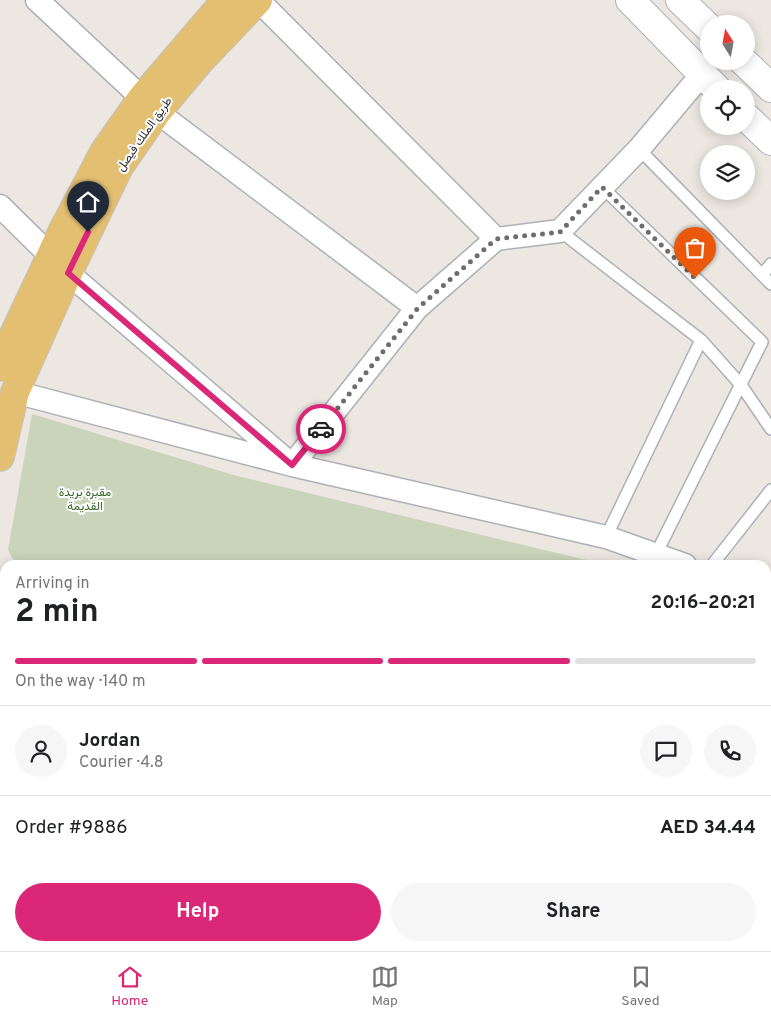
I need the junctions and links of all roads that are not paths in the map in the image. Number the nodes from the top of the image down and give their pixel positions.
1 (37, 0) edge
2 (226, 0) edge
3 (258, 0) edge
4 (630, 0) edge
5 (680, 0) edge
6 (700, 19) edge
7 (752, 70) edge
8 (708, 80) edge
9 (771, 88) edge
10 (700, 90) edge
11 (149, 105) junction
12 (755, 126) edge
13 (771, 141) edge
14 (639, 149) junction
15 (602, 187) junction
16 (0, 206) edge
17 (560, 232) junction
18 (496, 239) junction
19 (771, 264) edge
20 (59, 265) junction
21 (762, 275) junction
22 (771, 284) edge
23 (418, 308) junction
24 (701, 340) junction
25 (766, 346) edge
26 (0, 367) edge
27 (741, 385) junction
28 (14, 392) junction
29 (771, 429) edge
30 (0, 457) edge
31 (292, 465) junction
32 (771, 490) edge
33 (606, 536) junction
34 (656, 554) junction
35 (672, 560) edge
36 (716, 560) edge

1 - 11 street
2 - 11 main road, طريق الملك فيصل
3 - 11 main road, طريق الملك فيصل
3 - 18 street
4 - 8 street
5 - 6 street
7 - 9 street
10 - 14 street
11 - 20 main road, طريق الملك فيصل
11 - 23 street
12 - 13 street
14 - 15 street
14 - 21 lane
15 - 17 street
15 - 25 lane
16 - 20 street
17 - 18 street
17 - 24 lane
18 - 23 street
19 - 21 lane
20 - 26 main road, طريق الملك فيصل
20 - 28 main road, طريق الملك فيصل
20 - 31 street
21 - 22 lane
23 - 31 street
24 - 27 lane
24 - 33 lane
25 - 27 lane
27 - 29 lane
27 - 34 lane
28 - 30 main road, طريق الملك فيصل
28 - 31 street
31 - 33 street
32 - 36 lane
33 - 34 street
34 - 35 street

